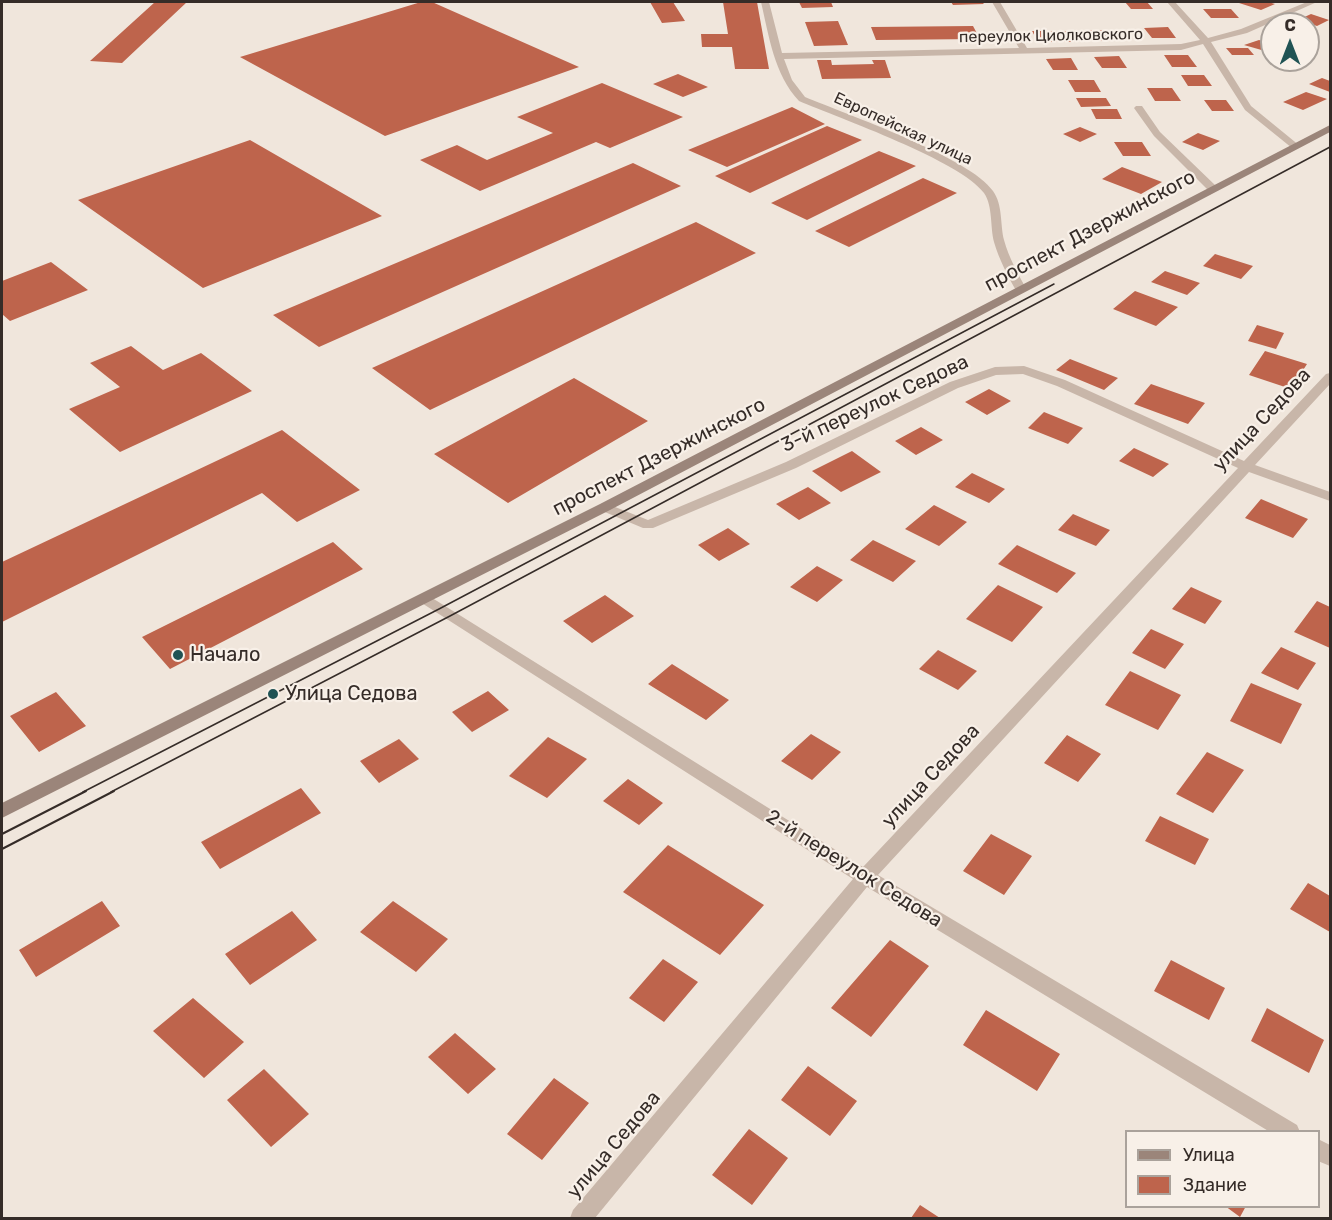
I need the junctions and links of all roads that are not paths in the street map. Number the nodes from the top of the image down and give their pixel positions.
1 (765, 2) edge
2 (996, 2) edge
3 (1172, 2) edge
4 (1313, 2) edge
5 (1205, 40) junction
6 (1024, 50) junction
7 (780, 56) junction
8 (1139, 108) dead end
9 (1330, 128) edge
10 (1295, 146) junction
11 (1212, 188) junction
12 (1021, 290) junction
13 (1330, 377) edge
14 (1247, 467) junction
15 (1330, 497) edge
16 (605, 507) junction
17 (424, 600) junction
18 (2, 811) edge
19 (865, 877) junction
20 (1288, 1130) edge
21 (580, 1218) edge

1 - 7 street, Европейская улица
2 - 6 street
3 - 5 street
4 - 5 street, переулок Циолковского
5 - 6 street, переулок Циолковского
5 - 10 street
6 - 7 street, переулок Циолковского
7 - 12 street, Европейская улица
8 - 11 street
9 - 10 main road, проспект Дзержинского
10 - 11 main road, проспект Дзержинского
11 - 12 main road, проспект Дзержинского
12 - 16 main road, проспект Дзержинского
13 - 14 street, улица Седова
14 - 15 street, 3-й переулок Седова
14 - 16 street, 3-й переулок Седова
14 - 19 street, улица Седова
16 - 17 main road, проспект Дзержинского
17 - 18 main road, проспект Дзержинского
17 - 19 street, 2-й переулок Седова
19 - 20 street, 2-й переулок Седова
19 - 21 street, улица Седова

